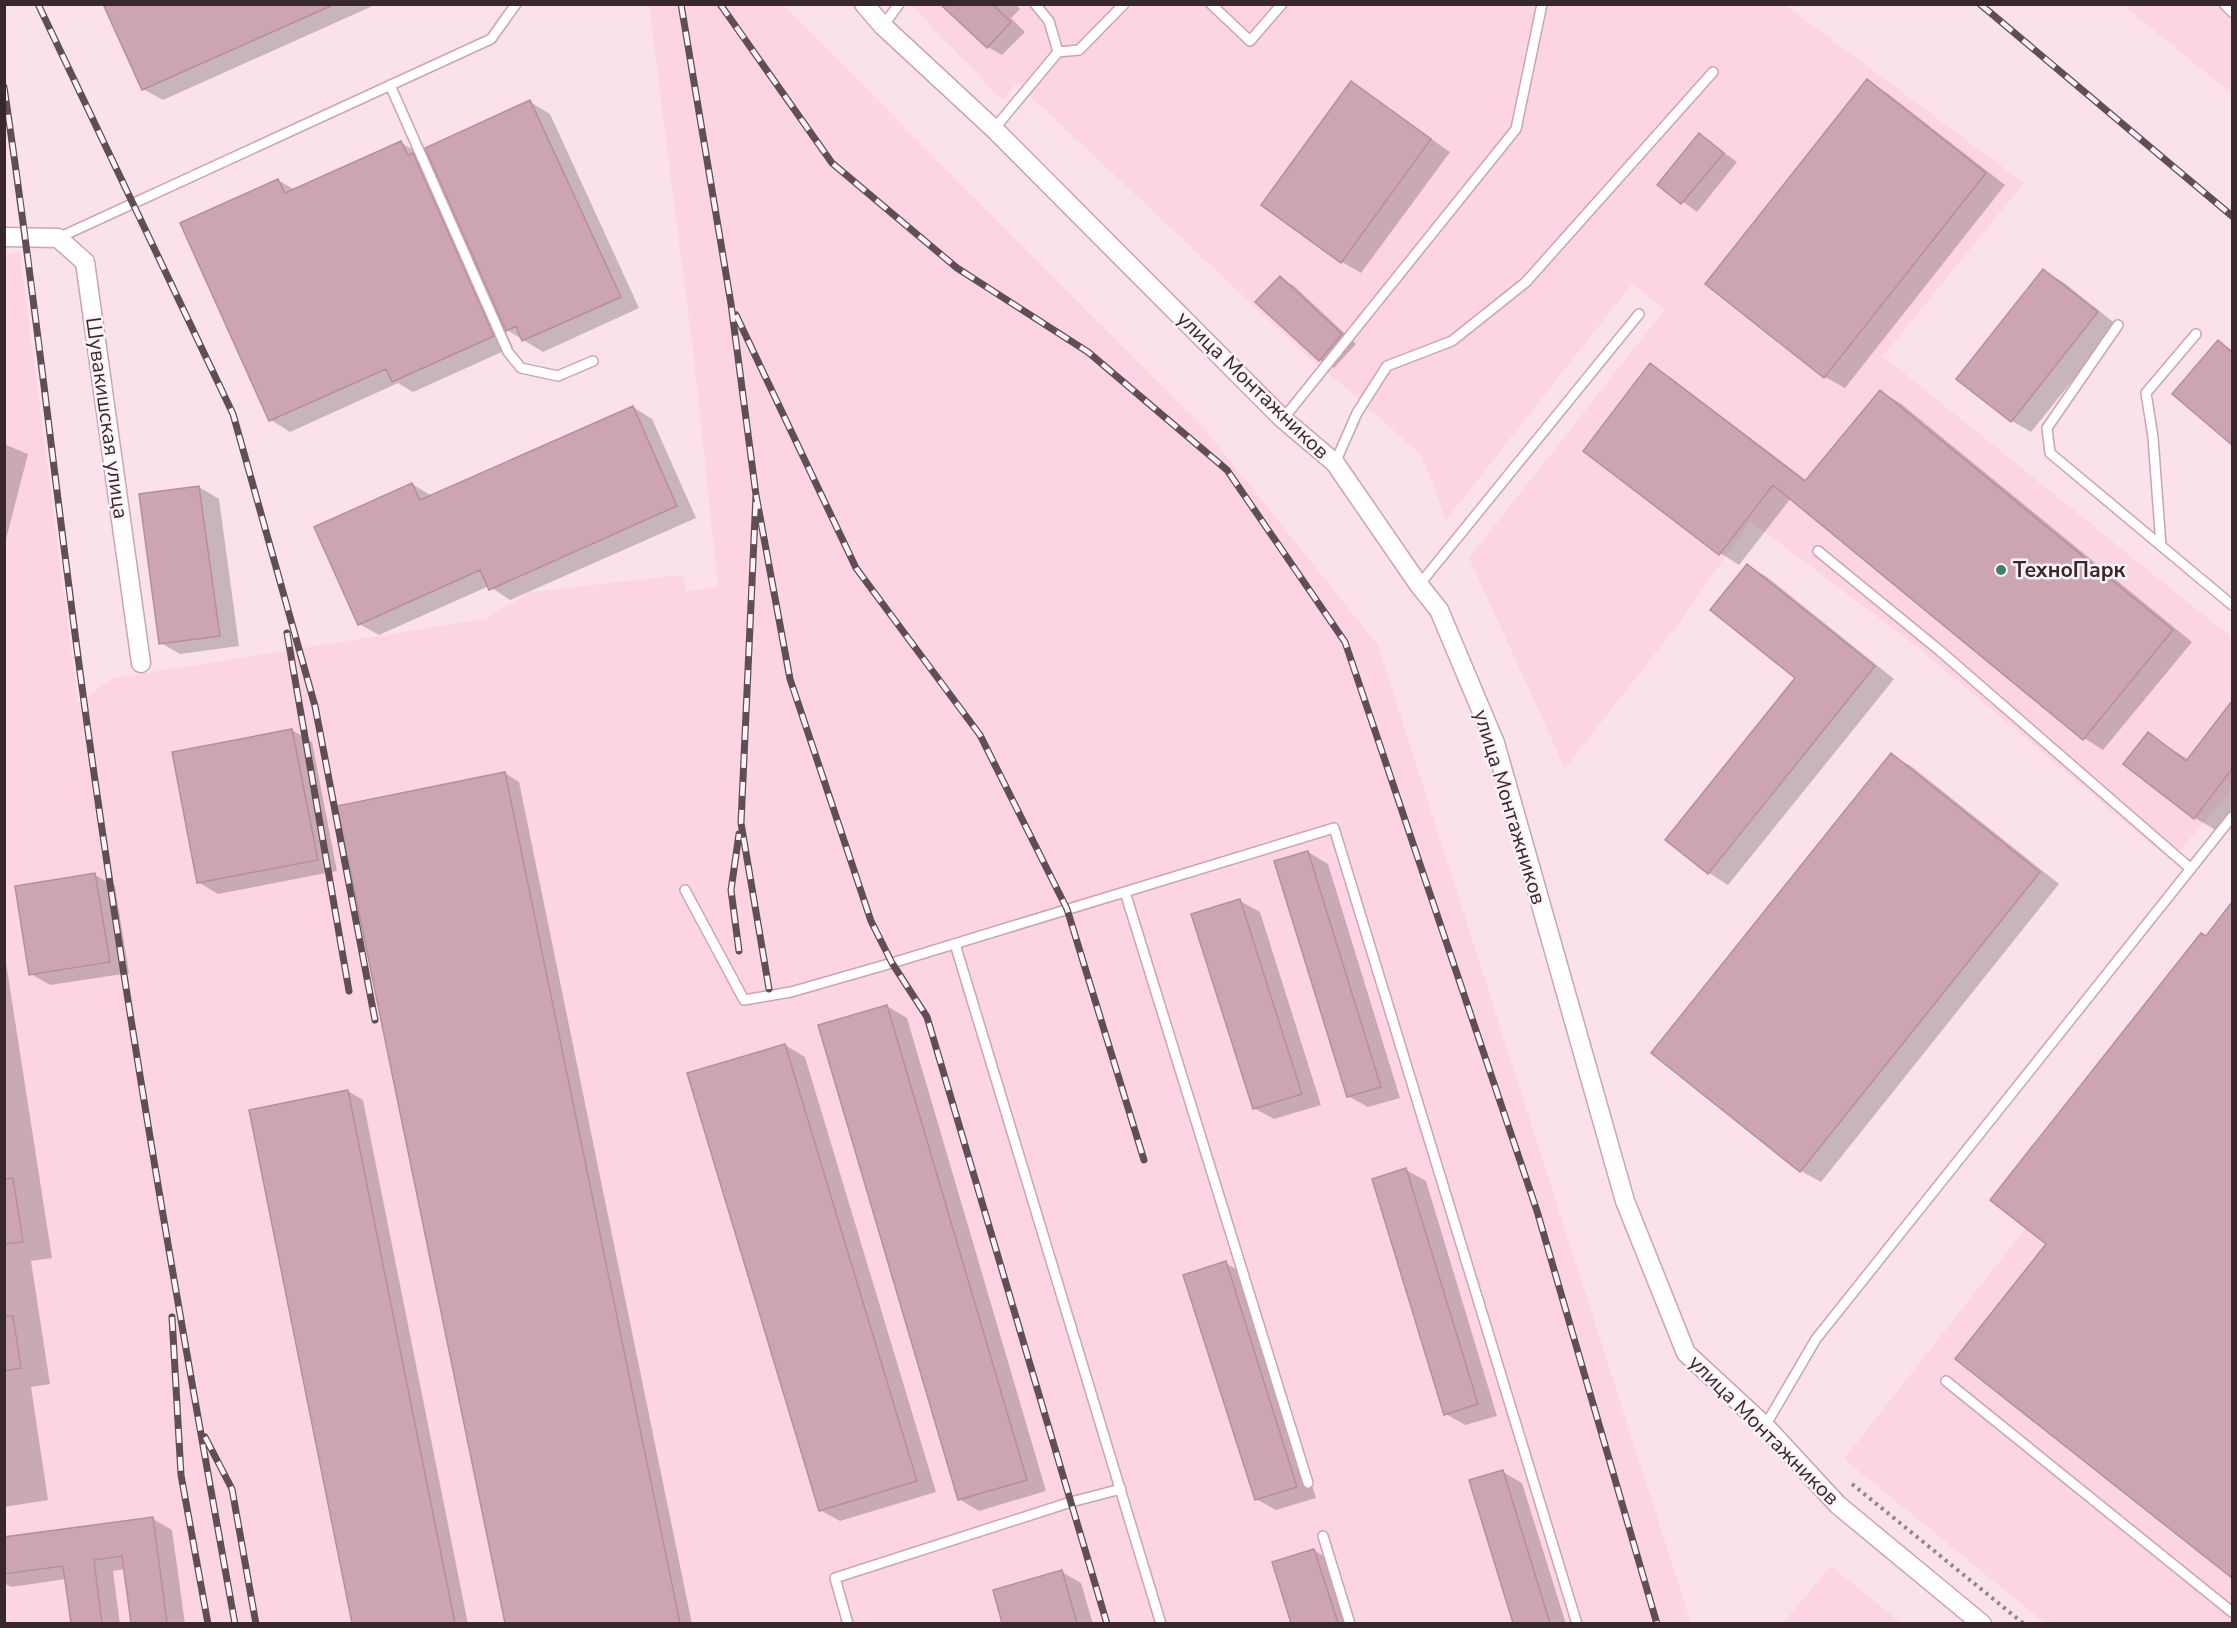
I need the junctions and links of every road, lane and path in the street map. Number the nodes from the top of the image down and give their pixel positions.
1 (516, 4) edge
2 (864, 4) edge
3 (899, 4) edge
4 (1035, 4) edge
5 (1124, 4) edge
6 (1211, 4) edge
7 (1282, 4) edge
8 (1542, 4) edge
9 (2224, 4) edge
10 (2232, 12) edge
11 (883, 26) junction
12 (1058, 52) junction
13 (1713, 72) dead end
14 (390, 85) junction
15 (994, 129) junction
16 (4, 237) edge
17 (58, 238) junction
18 (1639, 314) dead end
19 (2118, 325) dead end
20 (2196, 334) dead end
21 (593, 361) dead end
22 (1283, 419) junction
23 (1335, 463) junction
24 (2161, 546) junction
25 (1818, 551) dead end
26 (1419, 585) junction
27 (2232, 605) edge
28 (141, 663) dead end
29 (2232, 817) edge
30 (2191, 869) junction
31 (685, 890) dead end
32 (1125, 892) junction
33 (955, 944) junction
34 (1946, 1381) dead end
35 (1765, 1426) junction
36 (1308, 1483) dead end
37 (1852, 1484) dead end
38 (1120, 1489) junction
39 (1323, 1536) dead end
40 (2232, 1612) edge
41 (848, 1623) edge
42 (1161, 1623) edge
43 (1350, 1623) edge
44 (1577, 1623) edge
45 (1982, 1623) edge
46 (2024, 1623) edge

1 - 14 lane
2 - 11 street, улица Монтажников
3 - 11 lane
4 - 12 lane
5 - 12 lane
6 - 7 lane
8 - 22 lane
9 - 10 lane
11 - 15 street, улица Монтажников
12 - 15 lane
13 - 23 lane
14 - 17 lane
14 - 21 lane
15 - 22 street, улица Монтажников
16 - 17 street
17 - 28 street, Шувакишская улица
18 - 26 lane
19 - 24 lane
20 - 24 lane
22 - 23 street, улица Монтажников
23 - 26 street, улица Монтажников
24 - 27 lane
25 - 30 lane
26 - 35 street, улица Монтажников
29 - 30 lane
30 - 35 lane
31 - 33 lane
32 - 33 lane
32 - 36 lane
32 - 44 lane
33 - 38 lane
34 - 40 lane
35 - 45 street, улица Монтажников
37 - 46 path
38 - 41 lane
38 - 42 lane
39 - 43 lane

